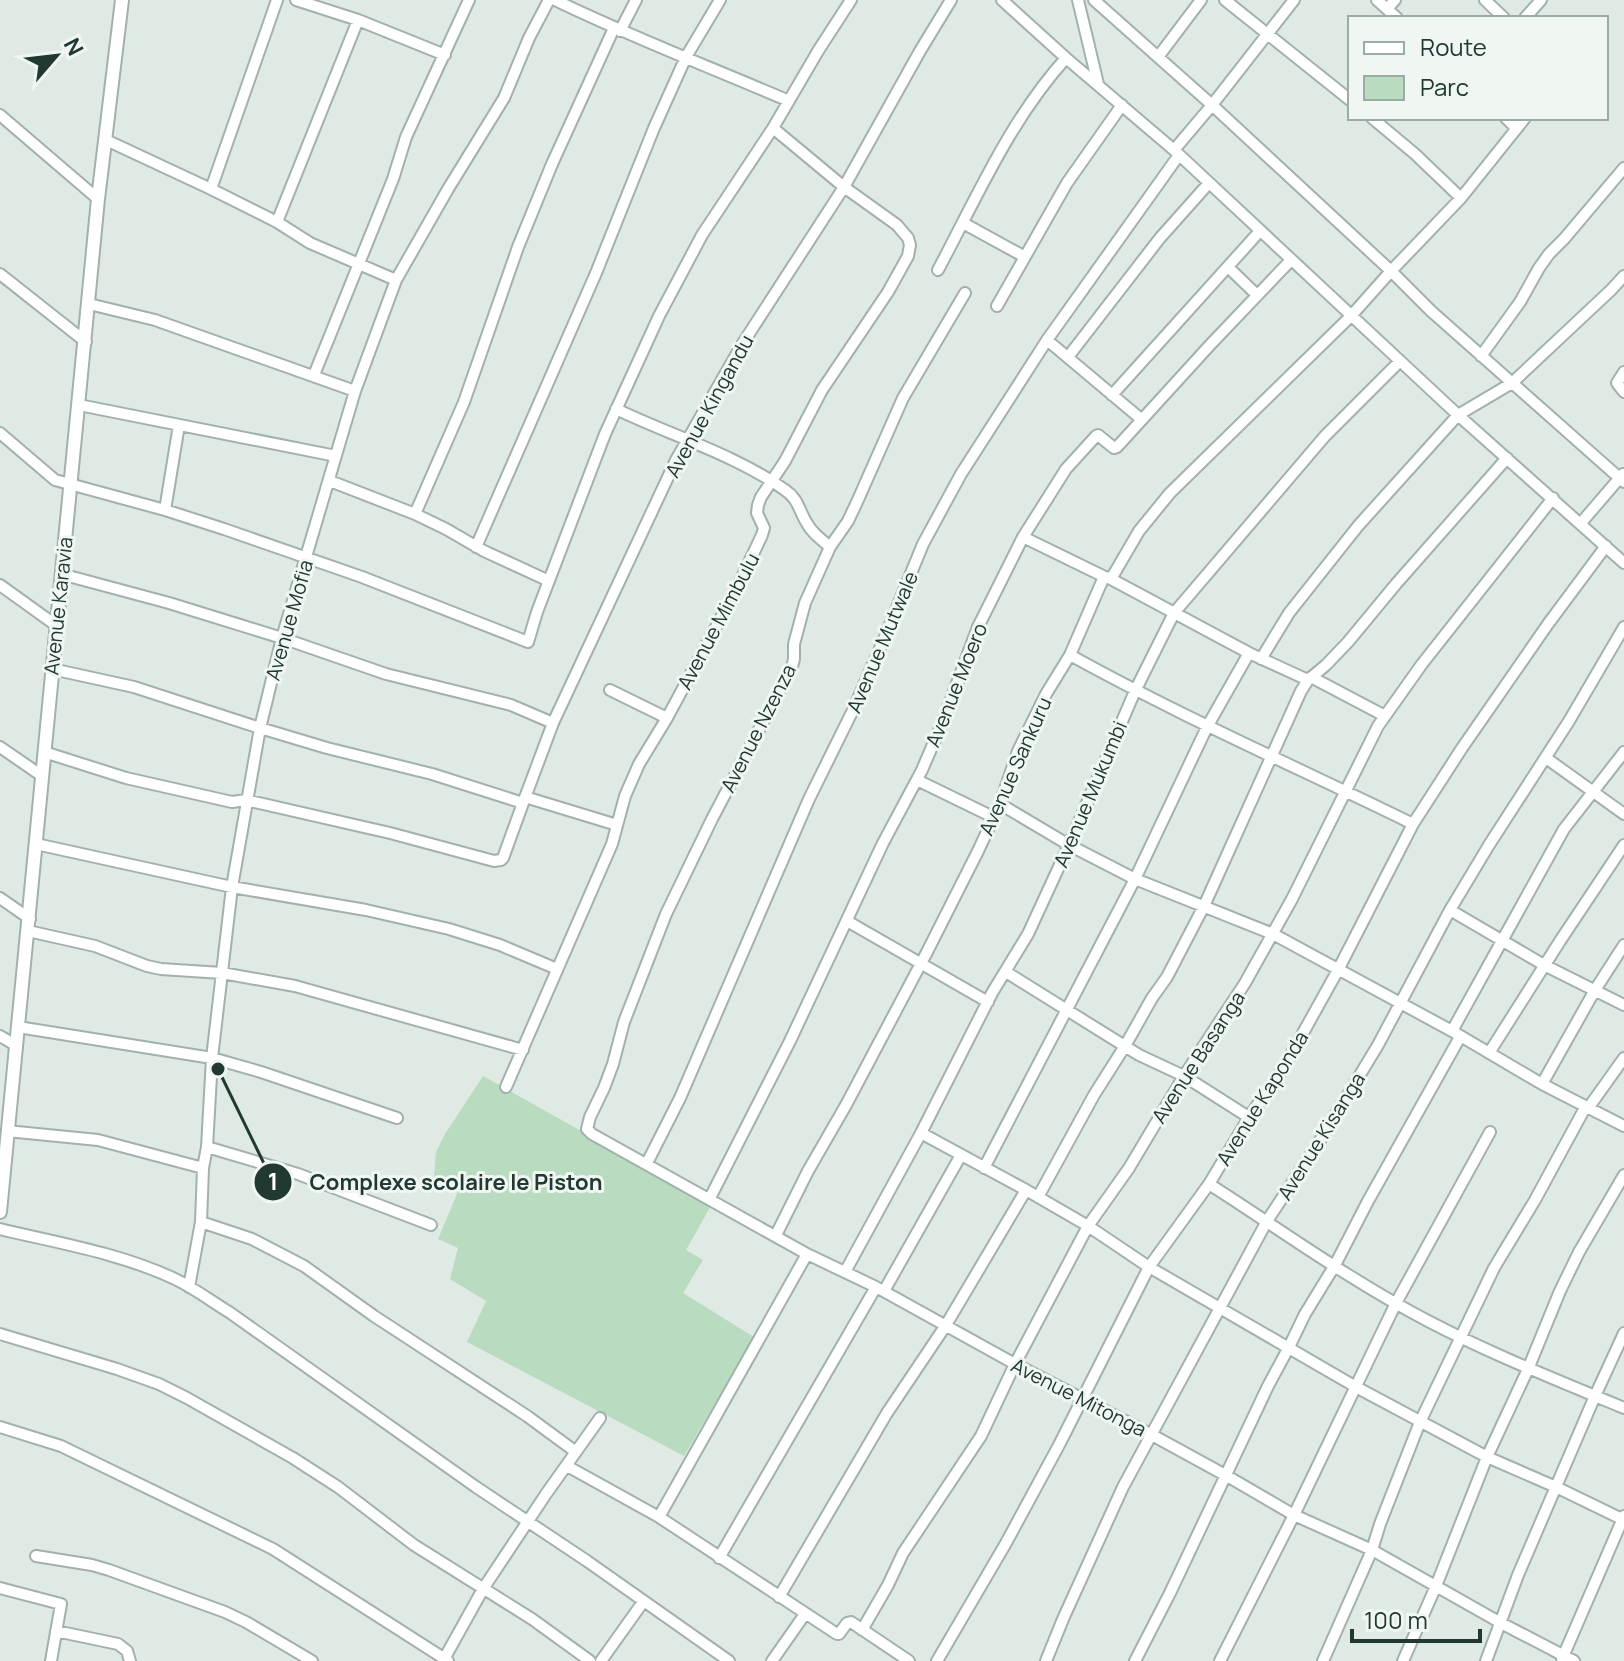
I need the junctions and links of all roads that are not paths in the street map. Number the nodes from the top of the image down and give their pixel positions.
1 (122, 0) edge
2 (277, 0) edge
3 (296, 0) edge
4 (469, 0) edge
5 (552, 0) edge
6 (636, 0) edge
7 (720, 0) edge
8 (851, 0) edge
9 (951, 0) edge
10 (1002, 0) edge
11 (1078, 0) edge
12 (1094, 0) edge
13 (1201, 0) edge
14 (1225, 0) edge
15 (1294, 0) edge
16 (1377, 0) edge
17 (1395, 0) edge
18 (1485, 0) edge
19 (1541, 0) edge
20 (1387, 9) junction
21 (1395, 16) edge
22 (1502, 16) edge
23 (1527, 16) edge
24 (358, 20) junction
25 (617, 30) junction
26 (1267, 34) junction
27 (445, 55) junction
28 (686, 57) junction
29 (1158, 57) junction
30 (1066, 58) junction
31 (1098, 85) junction
32 (1348, 98) edge
33 (789, 101) junction
34 (1122, 105) junction
35 (1212, 105) junction
36 (0, 115) edge
37 (1374, 120) edge
38 (1508, 120) edge
39 (1523, 120) edge
40 (773, 128) junction
41 (1516, 128) junction
42 (106, 140) junction
43 (1177, 153) junction
44 (1624, 168) edge
45 (1209, 183) junction
46 (844, 187) junction
47 (211, 189) junction
48 (1461, 198) junction
49 (98, 199) junction
50 (277, 222) junction
51 (963, 223) junction
52 (1260, 231) junction
53 (1025, 257) junction
54 (1291, 260) junction
55 (358, 263) junction
56 (1226, 269) junction
57 (938, 270) dead end
58 (1391, 271) junction
59 (0, 274) edge
60 (1624, 276) edge
61 (396, 280) junction
62 (965, 293) dead end
63 (1257, 295) junction
64 (89, 304) junction
65 (997, 306) dead end
66 (1351, 316) junction
67 (1047, 340) junction
68 (86, 342) junction
69 (1481, 356) junction
70 (1068, 357) junction
71 (1400, 361) junction
72 (1624, 372) edge
73 (314, 375) junction
74 (1512, 383) junction
75 (355, 391) junction
76 (1624, 392) edge
77 (1112, 395) junction
78 (79, 405) junction
79 (616, 409) junction
80 (1458, 415) junction
81 (1141, 419) junction
82 (179, 425) junction
83 (0, 433) edge
84 (688, 440) junction
85 (336, 456) junction
86 (1507, 458) junction
87 (1623, 477) edge
88 (330, 481) junction
89 (771, 481) junction
90 (70, 485) junction
91 (1553, 498) junction
92 (165, 510) junction
93 (415, 514) junction
94 (1581, 523) junction
95 (1023, 537) junction
96 (1606, 546) junction
97 (476, 547) junction
98 (830, 547) junction
99 (307, 558) junction
100 (1624, 563) edge
101 (61, 574) junction
102 (1108, 578) junction
103 (549, 581) junction
104 (0, 585) edge
105 (1174, 613) junction
106 (57, 626) junction
107 (1624, 627) edge
108 (282, 638) junction
109 (1249, 653) junction
110 (1070, 655) junction
111 (1261, 659) junction
112 (52, 669) junction
113 (1309, 679) junction
114 (610, 690) dead end
115 (1135, 691) junction
116 (1385, 716) junction
117 (667, 718) junction
118 (553, 723) junction
119 (1207, 727) junction
120 (260, 728) junction
121 (0, 747) edge
122 (44, 752) junction
123 (1624, 752) edge
124 (1271, 755) junction
125 (1546, 758) junction
126 (42, 776) junction
127 (917, 780) junction
128 (1345, 791) junction
129 (1594, 791) junction
130 (246, 800) junction
131 (524, 800) junction
132 (1000, 804) junction
133 (1624, 814) edge
134 (993, 817) junction
135 (1413, 824) junction
136 (617, 825) junction
137 (36, 844) junction
138 (1069, 845) junction
139 (1624, 845) edge
140 (1135, 879) junction
141 (232, 887) junction
142 (0, 898) edge
143 (1204, 906) junction
144 (1450, 910) junction
145 (847, 921) junction
146 (29, 925) junction
147 (1273, 934) junction
148 (1502, 940) junction
149 (1624, 945) edge
150 (921, 964) junction
151 (1544, 965) junction
152 (557, 969) junction
153 (1338, 970) junction
154 (1006, 972) junction
155 (222, 973) junction
156 (1595, 990) junction
157 (988, 1002) junction
158 (1401, 1004) junction
159 (1624, 1005) edge
160 (1067, 1010) junction
161 (18, 1027) junction
162 (1456, 1034) junction
163 (0, 1036) edge
164 (17, 1046) junction
165 (1125, 1046) junction
166 (523, 1050) junction
167 (1489, 1053) junction
168 (212, 1058) junction
169 (1624, 1058) edge
170 (1184, 1076) junction
171 (1542, 1084) junction
172 (506, 1087) dead end
173 (1588, 1107) junction
174 (397, 1118) dead end
175 (1250, 1118) junction
176 (1624, 1126) edge
177 (587, 1129) joint
178 (1490, 1132) dead end
179 (921, 1133) junction
180 (4, 1136) edge
181 (207, 1147) junction
182 (961, 1155) junction
183 (647, 1163) junction
184 (203, 1168) junction
185 (984, 1168) junction
186 (1624, 1175) edge
187 (1209, 1184) junction
188 (1026, 1190) junction
189 (1038, 1197) junction
190 (710, 1198) junction
191 (0, 1212) edge
192 (1267, 1221) junction
193 (201, 1222) junction
194 (431, 1225) dead end
195 (1088, 1226) junction
196 (0, 1229) edge
197 (776, 1235) junction
198 (807, 1254) junction
199 (1335, 1265) junction
200 (1149, 1267) junction
201 (845, 1272) junction
202 (189, 1287) junction
203 (880, 1289) junction
204 (1396, 1303) junction
205 (1220, 1306) junction
206 (946, 1325) junction
207 (1624, 1333) edge
208 (0, 1334) edge
209 (1461, 1336) junction
210 (1289, 1347) junction
211 (1015, 1364) junction
212 (1528, 1369) junction
213 (1356, 1387) junction
214 (1595, 1396) junction
215 (1083, 1398) junction
216 (1624, 1408) edge
217 (600, 1418) dead end
218 (1420, 1422) junction
219 (0, 1427) edge
220 (1152, 1435) junction
221 (576, 1452) junction
222 (1487, 1457) junction
223 (567, 1466) junction
224 (1227, 1476) junction
225 (1556, 1487) junction
226 (1294, 1515) junction
227 (659, 1517) junction
228 (1623, 1518) edge
229 (528, 1523) junction
230 (1372, 1550) junction
231 (36, 1556) dead end
232 (719, 1558) junction
233 (1436, 1586) junction
234 (0, 1588) edge
235 (483, 1589) junction
236 (779, 1597) junction
237 (643, 1602) junction
238 (805, 1614) junction
239 (1501, 1623) junction
240 (862, 1630) junction
241 (56, 1631) junction
242 (1562, 1658) edge
243 (445, 1660) edge
244 (51, 1661) edge
245 (130, 1661) edge
246 (312, 1661) edge
247 (590, 1661) edge
248 (601, 1661) edge
249 (729, 1661) edge
250 (772, 1661) edge
251 (909, 1661) edge
252 (937, 1661) edge
253 (1046, 1661) edge
254 (1135, 1661) edge
255 (1220, 1661) edge
256 (1323, 1661) edge
257 (1403, 1661) edge
258 (1486, 1661) edge
259 (1574, 1661) edge

1 - 42 street, Avenue Karavia
2 - 47 street
3 - 24 street
4 - 27 street
5 - 25 street
5 - 61 street, Avenue Mofia
6 - 25 street
7 - 28 street
8 - 33 street
9 - 46 street, Avenue Kingandu
10 - 30 street
11 - 31 street
12 - 29 street
13 - 29 street
14 - 26 street
15 - 26 street, Avenue Mutwale
16 - 20 street
17 - 20 street
18 - 22 street
19 - 23 street
20 - 21 street
24 - 27 street
24 - 50 street
25 - 28 street
25 - 93 street
26 - 32 street
26 - 35 street, Avenue Mutwale
27 - 55 street
28 - 33 street
28 - 97 street
29 - 35 street
30 - 31 street
30 - 51 street
31 - 34 street
33 - 40 street
34 - 43 street
34 - 53 street
35 - 43 street, Avenue Mutwale
35 - 58 street
36 - 49 street
37 - 48 street
38 - 41 street
39 - 41 street, Avenue Sankuru
40 - 46 street, Avenue Mimbulu
40 - 79 street
41 - 48 street, Avenue Sankuru
42 - 47 street
42 - 49 street, Avenue Karavia
43 - 45 street
43 - 67 street, Avenue Mutwale
44 - 69 street
45 - 52 street
45 - 70 street
46 - 84 street, Avenue Kingandu
46 - 89 street, Avenue Mimbulu
47 - 50 street
48 - 58 street, Avenue Sankuru
49 - 64 street, Avenue Karavia
50 - 55 street
51 - 53 street
51 - 57 street
52 - 54 street
52 - 56 street
53 - 65 street
54 - 63 street, Avenue Moero
54 - 66 street
55 - 61 street
55 - 73 street
56 - 63 street
56 - 77 street
58 - 66 street, Avenue Sankuru
58 - 69 street
59 - 68 street
60 - 74 street
61 - 75 street, Avenue Mofia
62 - 98 street, Avenue Nzenza
63 - 81 street, Avenue Moero
64 - 68 street, Avenue Karavia
64 - 73 street
66 - 71 street
66 - 102 street, Avenue Sankuru
67 - 70 street
67 - 183 street, Avenue Mutwale
68 - 78 street, Avenue Karavia
69 - 74 street
70 - 77 street
71 - 80 street
71 - 105 street, Avenue Mukumbi
72 - 76 street
73 - 75 street
74 - 80 street
74 - 87 street
75 - 85 street, Avenue Mofia
77 - 81 street
78 - 82 street
78 - 90 street, Avenue Karavia
79 - 84 street
79 - 103 street
80 - 86 street
80 - 111 street
81 - 95 street, Avenue Moero
82 - 85 street
82 - 92 street
83 - 90 street
84 - 89 street
84 - 118 street, Avenue Kingandu
85 - 88 street, Avenue Mofia
86 - 91 street
86 - 113 street
87 - 94 street
88 - 93 street
88 - 99 street, Avenue Mofia
89 - 98 street
89 - 117 street, Avenue Mimbulu
90 - 92 street
90 - 101 street, Avenue Karavia
91 - 94 street
91 - 116 street, Avenue Basanga
92 - 99 street
93 - 97 street
94 - 96 street
95 - 102 street
95 - 127 street, Avenue Moero
96 - 100 street
96 - 135 street, Avenue Kaponda
97 - 103 street
98 - 177 street, Avenue Nzenza
99 - 103 street
99 - 108 street, Avenue Mofia
101 - 106 street, Avenue Karavia
101 - 108 street
102 - 105 street
102 - 110 street, Avenue Sankuru
104 - 106 street
105 - 109 street
105 - 115 street, Avenue Mukumbi
106 - 112 street, Avenue Karavia
107 - 125 street, Avenue Kisanga
108 - 118 street
108 - 120 street, Avenue Mofia
109 - 111 street
109 - 119 street
110 - 115 street
110 - 132 street, Avenue Sankuru
111 - 113 street
112 - 120 street
112 - 122 street, Avenue Karavia
113 - 116 street
113 - 124 street
114 - 117 street
115 - 119 street
115 - 138 street, Avenue Mukumbi
116 - 128 street, Avenue Basanga
117 - 136 street, Avenue Mimbulu
118 - 131 street, Avenue Kingandu
119 - 124 street
119 - 140 street
120 - 130 street, Avenue Mofia
120 - 131 street
121 - 126 street
122 - 126 street, Avenue Karavia
122 - 130 street
123 - 129 street
124 - 128 street
124 - 143 street
125 - 129 street
125 - 144 street, Avenue Kisanga
126 - 137 street, Avenue Karavia
127 - 134 street
127 - 145 street, Avenue Moero
128 - 135 street
128 - 147 street, Avenue Basanga
129 - 133 street
129 - 148 street
130 - 131 street, Avenue Kingandu
130 - 141 street, Avenue Mofia
131 - 136 street
132 - 134 street, Avenue Sankuru
132 - 138 street
134 - 150 street, Avenue Sankuru
135 - 153 street, Avenue Kaponda
136 - 152 street, Avenue Mimbulu
137 - 141 street
137 - 146 street, Avenue Karavia
138 - 140 street
138 - 154 street, Avenue Mukumbi
139 - 151 street
140 - 143 street
140 - 160 street
141 - 152 street
141 - 155 street, Avenue Mofia
142 - 146 street
143 - 147 street
143 - 165 street
144 - 148 street
144 - 158 street, Avenue Kisanga
145 - 150 street
145 - 190 street, Avenue Moero
146 - 155 street
146 - 161 street, Avenue Karavia
147 - 153 street
147 - 170 street, Avenue Basanga
148 - 151 street
148 - 162 street
149 - 156 street
150 - 157 street
150 - 197 street, Avenue Sankuru
151 - 156 street
151 - 167 street
152 - 166 street, Avenue Mimbulu
153 - 158 street
153 - 175 street, Avenue Kaponda
154 - 157 street, Avenue Mukumbi
154 - 160 street
155 - 166 street
155 - 168 street, Avenue Mofia
156 - 159 street
156 - 171 street
157 - 179 street, Avenue Mukumbi
158 - 162 street
158 - 192 street, Avenue Kisanga
160 - 165 street
160 - 185 street
161 - 164 street, Avenue Karavia
161 - 168 street
162 - 167 street
162 - 199 street
163 - 164 street
164 - 180 street, Avenue Karavia
165 - 170 street
165 - 189 street
166 - 172 street, Avenue Mimbulu
167 - 171 street
168 - 174 street
168 - 181 street, Avenue Mofia
169 - 173 street
170 - 175 street
170 - 195 street, Avenue Basanga
171 - 173 street
173 - 176 street
173 - 209 street
175 - 187 street, Avenue Kaponda
177 - 183 street, Avenue Mitonga
178 - 204 street
179 - 182 street
179 - 201 street, Avenue Mukumbi
180 - 184 street
180 - 191 street, Avenue Karavia
181 - 184 street, Avenue Mofia
181 - 194 street
182 - 185 street
182 - 203 street
183 - 190 street, Avenue Mitonga
184 - 193 street, Avenue Mofia
185 - 188 street
186 - 212 street
187 - 192 street
187 - 200 street, Avenue Kaponda
188 - 189 street
188 - 206 street
189 - 195 street
190 - 197 street, Avenue Mitonga
192 - 199 street
192 - 205 street, Avenue Kisanga
193 - 202 street, Avenue Mofia
193 - 221 street
195 - 200 street
195 - 211 street, Avenue Basanga
196 - 202 street
197 - 198 street, Avenue Mitonga
198 - 201 street, Avenue Mitonga
198 - 227 street
199 - 204 street
199 - 210 street
200 - 205 street
200 - 215 street, Avenue Kaponda
201 - 203 street, Avenue Mitonga
202 - 229 street
203 - 206 street, Avenue Mitonga
203 - 232 street
204 - 209 street
204 - 213 street
205 - 210 street
205 - 220 street, Avenue Kisanga
206 - 211 street, Avenue Mitonga
206 - 236 street
207 - 214 street
208 - 235 street
209 - 212 street
209 - 218 street
210 - 213 street
210 - 224 street
211 - 215 street, Avenue Mitonga
211 - 240 street, Avenue Basanga
212 - 214 street
212 - 222 street
213 - 218 street
213 - 226 street
214 - 216 street
214 - 225 street
215 - 220 street, Avenue Mitonga
215 - 252 street, Avenue Kaponda
217 - 221 street
218 - 222 street
218 - 230 street
219 - 243 street
220 - 224 street, Avenue Mitonga
220 - 253 street, Avenue Kisanga
221 - 223 street
222 - 225 street
222 - 233 street
223 - 227 street
223 - 229 street
224 - 226 street, Avenue Mitonga
224 - 254 street
225 - 228 street
225 - 239 street
226 - 230 street, Avenue Mitonga
226 - 255 street
227 - 232 street
228 - 242 street
229 - 235 street
229 - 237 street
230 - 233 street, Avenue Mitonga
230 - 256 street
231 - 246 street
232 - 236 street
233 - 239 street, Avenue Mitonga
233 - 257 street
234 - 241 street
235 - 243 street
235 - 247 street
236 - 238 street
237 - 248 street
237 - 249 street
238 - 240 street
238 - 250 street
239 - 242 street, Avenue Mitonga
239 - 258 street
240 - 251 street
241 - 244 street
241 - 245 street
242 - 259 street, Avenue Mitonga

